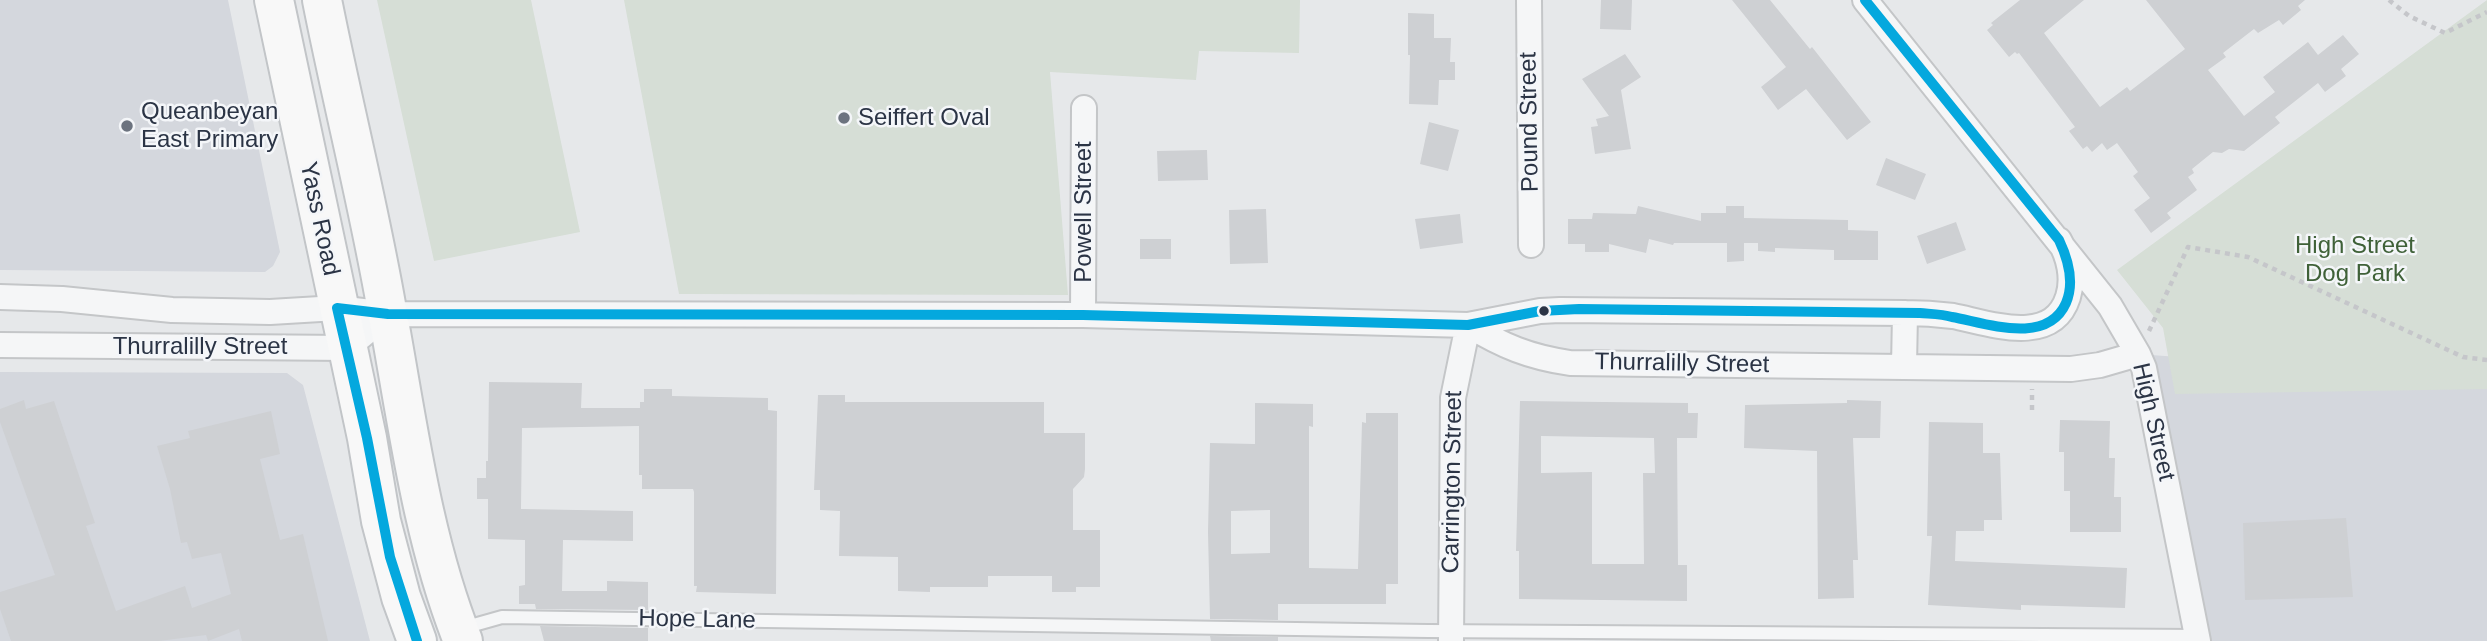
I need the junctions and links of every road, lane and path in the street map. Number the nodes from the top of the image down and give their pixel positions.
1 (274, 0) edge
2 (322, 0) edge
3 (1529, 0) edge
4 (1865, 0) edge
5 (2389, 0) edge
6 (2487, 12) edge
7 (1084, 108) dead end
8 (2059, 240) junction
9 (1531, 245) dead end
10 (0, 298) edge
11 (337, 308) junction
12 (1905, 313) junction
13 (388, 314) junction
14 (1083, 315) junction
15 (1468, 325) junction
16 (0, 345) edge
17 (347, 348) junction
18 (2138, 354) junction
19 (2487, 359) edge
20 (1904, 367) junction
21 (2032, 388) dead end
22 (2032, 410) dead end
23 (461, 635) edge
24 (1451, 636) edge
25 (2198, 638) edge
26 (417, 641) edge

1 - 11 main road, Yass Road
2 - 13 main road, Yass Road
3 - 9 street, Pound Street
4 - 8 street, High Street
5 - 6 path
7 - 14 street, Powell Street
8 - 12 street, Thurralilly Street
8 - 18 street, High Street
10 - 11 street, Thurralilly Street
11 - 13 street, Thurralilly Street
11 - 17 main road, Yass Road
12 - 15 street, Thurralilly Street
12 - 20 street
13 - 14 street, Thurralilly Street
13 - 17 street
13 - 23 main road, Yass Road
14 - 15 street, Thurralilly Street
15 - 20 street, Thurralilly Street
15 - 24 street, Carrington Street
16 - 17 street, Thurralilly Street
17 - 26 main road, Yass Road
18 - 19 path
18 - 20 street, Thurralilly Street
18 - 25 street, High Street
21 - 22 path
23 - 24 lane, Hope Lane
24 - 25 lane, Hope Lane

